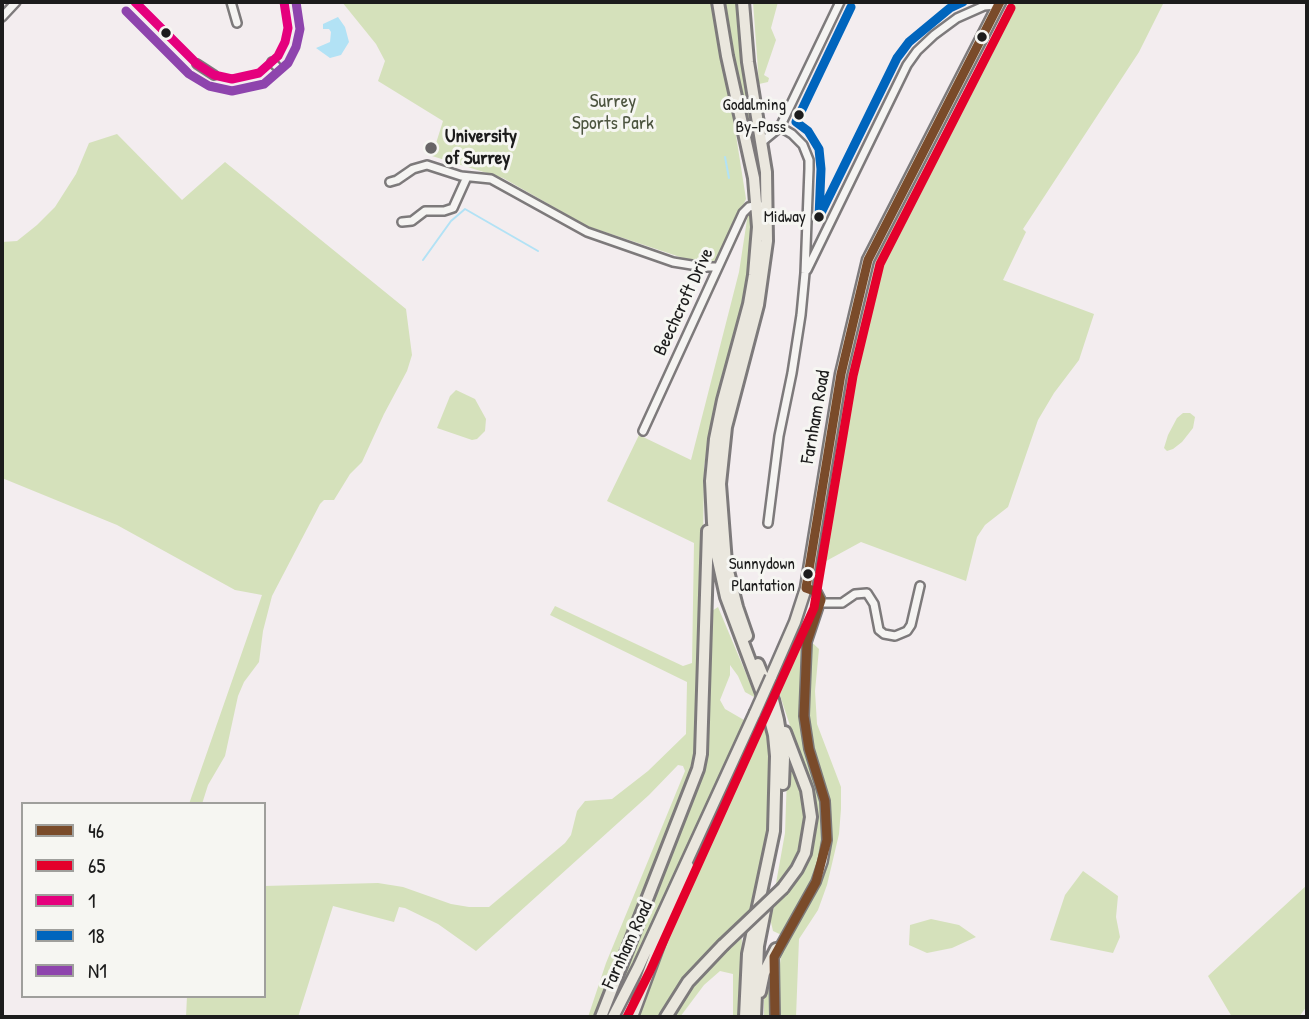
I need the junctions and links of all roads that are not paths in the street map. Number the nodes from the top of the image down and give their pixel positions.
1 (16, 2) edge
2 (231, 2) edge
3 (718, 2) edge
4 (743, 2) edge
5 (840, 2) edge
6 (999, 3) edge
7 (2, 17) edge
8 (237, 23) dead end
9 (197, 64) dead end
10 (214, 75) dead end
11 (780, 127) junction
12 (763, 141) junction
13 (467, 177) junction
14 (390, 182) dead end
15 (763, 205) junction
16 (402, 222) dead end
17 (806, 247) junction
18 (816, 250) junction
19 (718, 267) junction
20 (805, 274) junction
21 (643, 431) dead end
22 (712, 493) junction
23 (768, 523) dead end
24 (920, 586) dead end
25 (806, 588) junction
26 (821, 603) junction
27 (773, 700) junction
28 (693, 849) junction
29 (776, 949) junction
30 (601, 1017) edge
31 (612, 1017) edge
32 (632, 1017) edge
33 (666, 1017) edge
34 (745, 1017) edge
35 (757, 1017) edge
36 (775, 1017) edge

1 - 7 street
2 - 8 street
3 - 15 highway
4 - 12 highway
5 - 11 street
6 - 18 street
6 - 25 main road, Farnham Road
9 - 10 street
11 - 12 street
11 - 17 street
12 - 15 highway
13 - 14 street
13 - 16 street
13 - 19 street
15 - 19 street, Beechcroft Drive
15 - 22 highway
15 - 27 highway
17 - 18 street
17 - 20 street
18 - 20 street
19 - 21 street, Beechcroft Drive
20 - 23 street
22 - 30 highway
22 - 34 highway
24 - 26 street
25 - 26 street
25 - 28 main road, Farnham Road, bridge
26 - 29 street
27 - 33 highway, bridge
27 - 35 highway
28 - 31 main road, Farnham Road
28 - 32 main road, Farnham Road
29 - 35 highway
29 - 36 street

